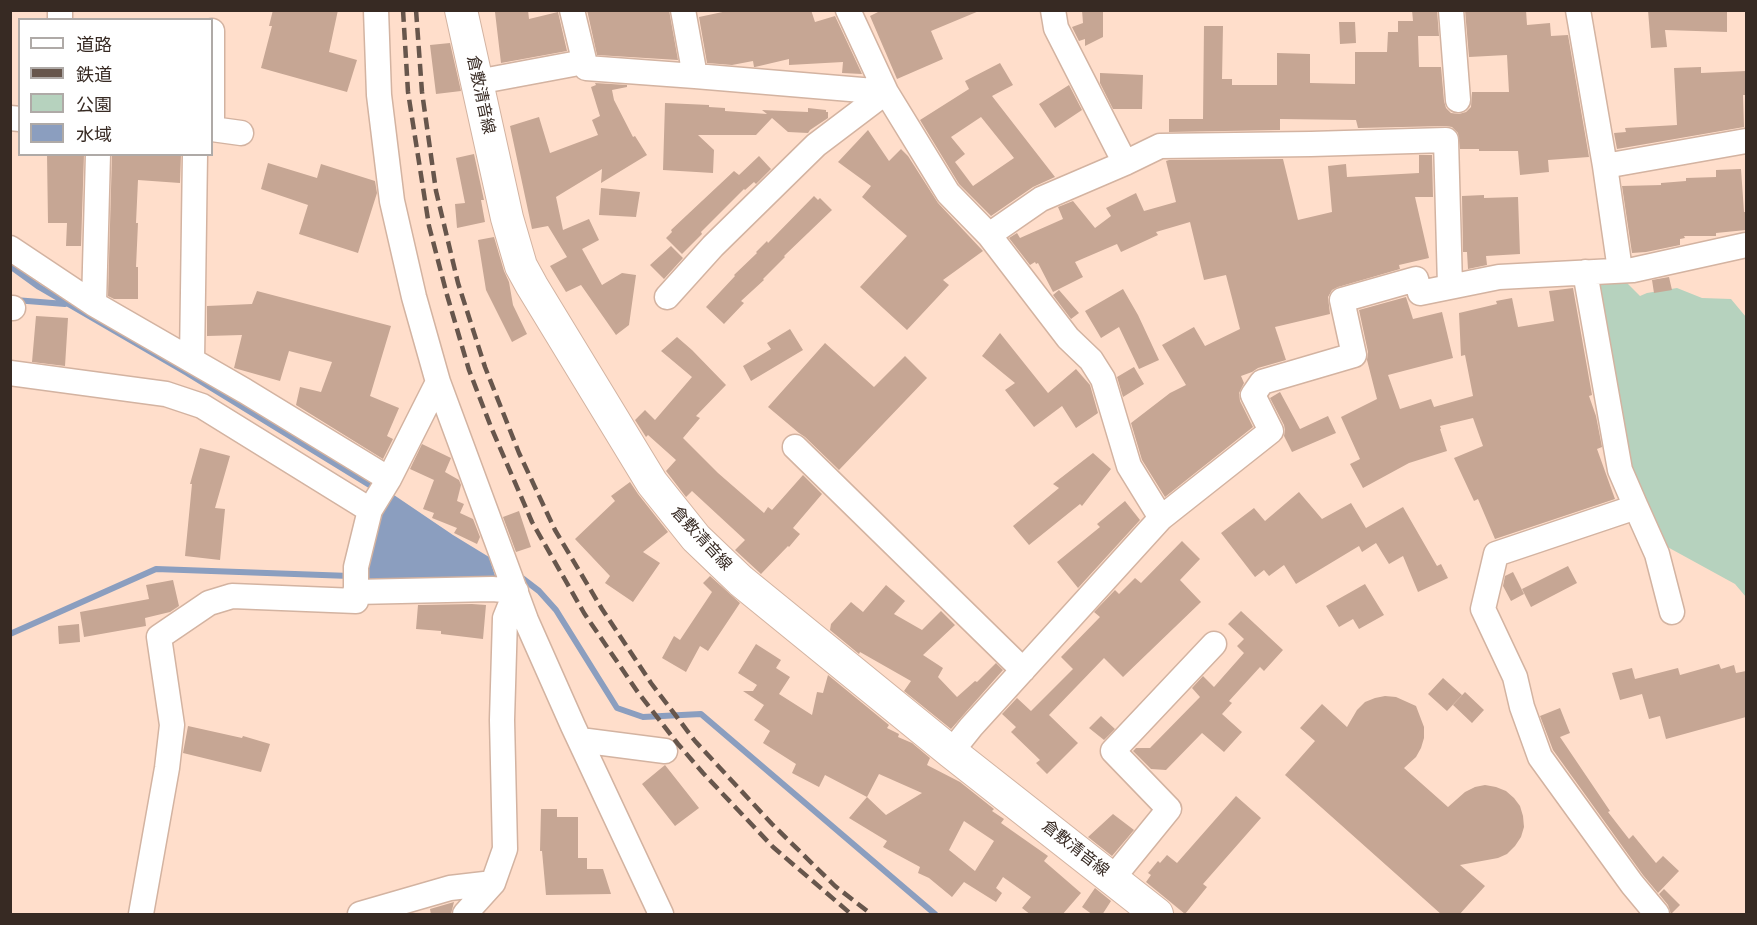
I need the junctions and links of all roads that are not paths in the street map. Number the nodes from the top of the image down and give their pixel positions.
1 (376, 10) edge
2 (461, 10) edge
3 (572, 10) edge
4 (683, 10) edge
5 (848, 10) edge
6 (1053, 10) edge
7 (1451, 10) edge
8 (1578, 10) edge
9 (584, 62) junction
10 (696, 76) junction
11 (477, 82) junction
12 (886, 92) junction
13 (1458, 100) dead end
14 (213, 129) edge
15 (240, 133) dead end
16 (1746, 141) edge
17 (98, 156) edge
18 (195, 156) edge
19 (1125, 164) junction
20 (1605, 166) junction
21 (989, 235) junction
22 (1746, 245) edge
23 (10, 248) edge
24 (1620, 270) junction
25 (1585, 272) junction
26 (1450, 286) junction
27 (667, 297) dead end
28 (94, 304) junction
29 (192, 360) junction
30 (10, 373) edge
31 (438, 382) junction
32 (795, 447) dead end
33 (381, 492) junction
34 (1636, 507) junction
35 (1161, 518) junction
36 (356, 581) junction
37 (515, 589) junction
38 (1672, 612) dead end
39 (1214, 644) dead end
40 (1023, 670) junction
41 (580, 740) junction
42 (665, 751) dead end
43 (951, 752) junction
44 (1112, 879) junction
45 (493, 883) junction
46 (141, 915) edge
47 (360, 915) edge
48 (465, 915) edge
49 (661, 915) edge
50 (1157, 915) edge
51 (1657, 915) edge

1 - 31 street
2 - 11 main road, 倉敷清音線
3 - 9 street
4 - 10 street
5 - 12 street
6 - 19 street
7 - 13 street
8 - 20 street
9 - 10 street
9 - 11 street
10 - 12 street
11 - 43 main road, 倉敷清音線
12 - 21 street
12 - 27 street
14 - 15 street
16 - 20 street
17 - 28 street
18 - 29 street
19 - 21 street
19 - 26 street
20 - 24 street
21 - 35 street
22 - 24 street
23 - 28 street
24 - 25 street
25 - 26 street
25 - 34 street
26 - 35 street
28 - 29 street
29 - 33 street
30 - 33 street
31 - 33 street
31 - 37 street
32 - 40 street
33 - 36 street
34 - 38 street
34 - 51 street
35 - 40 street
36 - 37 street
36 - 46 street
37 - 41 street
37 - 45 street
39 - 44 street
40 - 43 street
41 - 42 street
41 - 49 street
43 - 44 main road, 倉敷清音線
44 - 50 main road, 倉敷清音線
45 - 47 street
45 - 48 street

